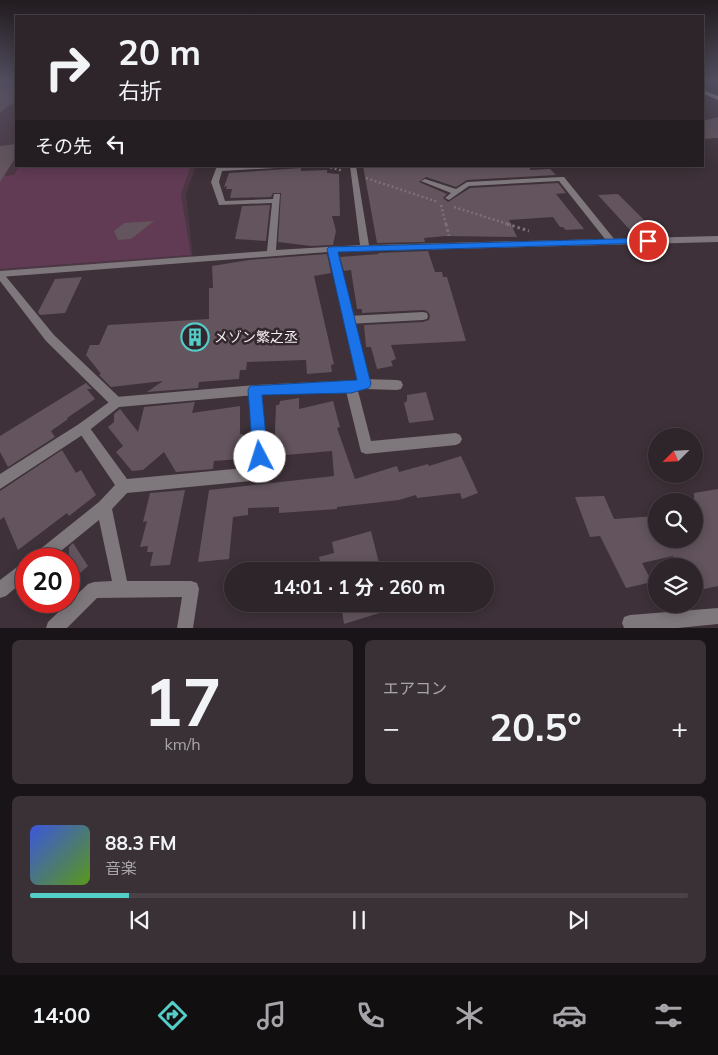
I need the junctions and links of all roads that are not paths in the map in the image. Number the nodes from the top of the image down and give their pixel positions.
1 (220, 167) edge
2 (354, 171) edge
3 (425, 181) dead end
4 (457, 192) junction
5 (449, 198) dead end
6 (718, 239) edge
7 (612, 242) junction
8 (365, 248) junction
9 (332, 249) junction
10 (271, 253) junction
11 (0, 275) edge
12 (423, 316) dead end
13 (348, 320) junction
14 (364, 384) junction
15 (397, 385) dead end
16 (351, 387) junction
17 (255, 390) junction
18 (116, 402) junction
19 (83, 428) junction
20 (456, 439) dead end
21 (0, 482) edge
22 (124, 486) junction
23 (104, 507) junction
24 (53, 548) edge
25 (15, 578) edge
26 (121, 589) junction
27 (0, 590) edge
28 (718, 616) edge
29 (630, 623) dead end
30 (54, 628) edge
31 (185, 628) edge

1 - 10 street
2 - 8 street
3 - 4 street
4 - 5 street
4 - 7 street
6 - 7 street
7 - 8 street
8 - 9 street
9 - 10 street
9 - 13 street
10 - 11 street
11 - 18 street
12 - 13 street
13 - 14 street
14 - 15 street
14 - 16 street
16 - 17 street
16 - 20 street
17 - 18 street
17 - 22 street
18 - 19 street
19 - 21 street
19 - 22 street
22 - 23 street
23 - 24 street
23 - 26 street
25 - 27 street
26 - 30 street
26 - 31 street
28 - 29 street

